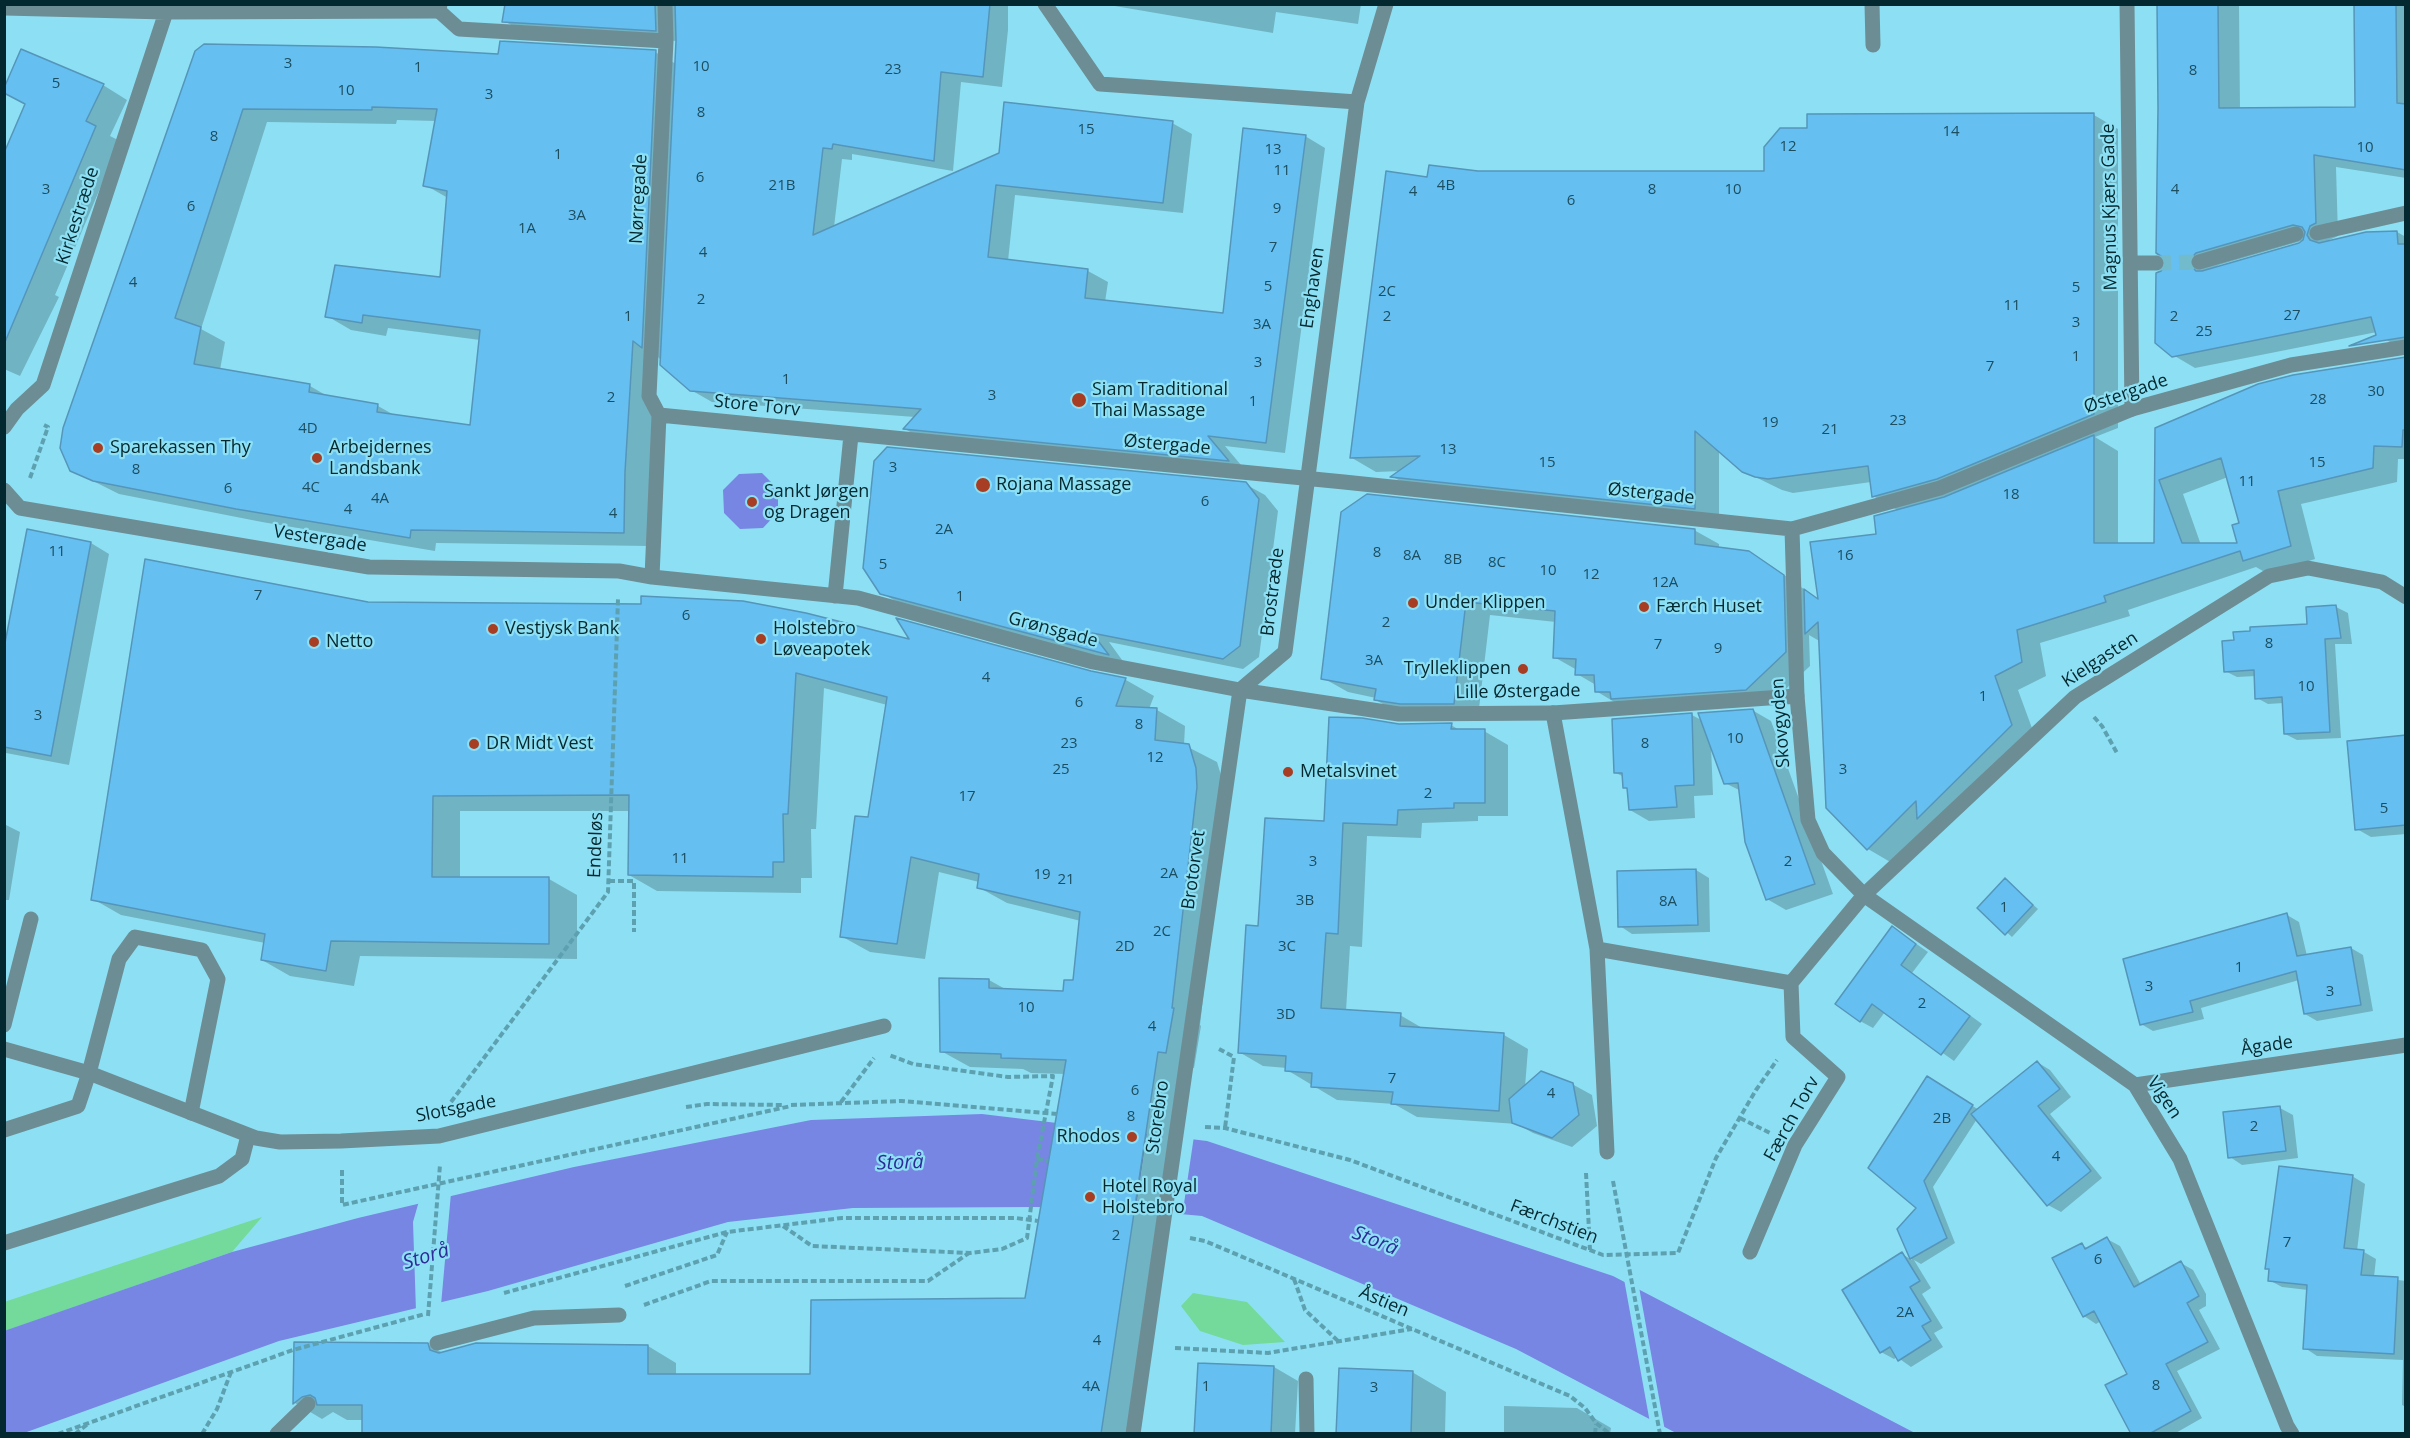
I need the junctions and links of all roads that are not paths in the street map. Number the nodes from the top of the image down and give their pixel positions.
1 (665, 4) edge
2 (1045, 4) edge
3 (1386, 4) edge
4 (1872, 4) edge
5 (2127, 4) edge
6 (166, 8) edge
7 (439, 8) edge
8 (5, 9) edge
9 (666, 41) junction
10 (1873, 45) dead end
11 (1357, 102) junction
12 (2406, 213) edge
13 (2317, 233) dead end
14 (2296, 234) dead end
15 (2156, 262) tunnel mouth
16 (2199, 262) tunnel mouth
17 (2130, 263) junction
18 (2406, 346) edge
19 (2132, 409) junction
20 (659, 415) junction
21 (4, 427) edge
22 (851, 435) junction
23 (867, 436) joint
24 (1307, 478) junction
25 (4, 490) edge
26 (1792, 529) junction
27 (646, 576) junction
28 (835, 596) junction
29 (2406, 597) edge
30 (1240, 690) junction
31 (1797, 696) junction
32 (1553, 713) junction
33 (1864, 895) junction
34 (31, 919) dead end
35 (1597, 949) junction
36 (1791, 983) junction
37 (4, 1024) edge
38 (884, 1026) dead end
39 (2406, 1045) edge
40 (4, 1049) edge
41 (1187, 1056) joint
42 (89, 1073) junction
43 (2135, 1085) junction
44 (191, 1113) junction
45 (4, 1130) edge
46 (248, 1136) junction
47 (1607, 1152) dead end
48 (4, 1243) edge
49 (1750, 1252) dead end
50 (619, 1315) road end
51 (437, 1343) dead end
52 (1306, 1379) dead end
53 (308, 1404) dead end
54 (277, 1434) edge
55 (1132, 1434) edge
56 (1306, 1434) edge
57 (2292, 1434) edge

1 - 9 street, Nørregade
2 - 11 street
3 - 11 street, Enghaven
4 - 10 street
5 - 17 street, Magnus Kjærs Gade
6 - 7 street
6 - 8 street
6 - 21 street, Kirkestræde
7 - 9 street
9 - 20 street, Nørregade
11 - 24 street, Enghaven
12 - 13 street
14 - 16 street
15 - 17 street
17 - 19 street, Magnus Kjærs Gade
18 - 19 street, Østergade
19 - 26 street, Østergade
20 - 22 street, Store Torv
20 - 27 street
22 - 23 street, Store Torv
22 - 28 street
23 - 24 street, Østergade
24 - 26 street, Østergade
24 - 30 street, Brostræde
25 - 27 street, Vestergade
26 - 31 street, Skovgyden
27 - 28 street
28 - 30 street, Grønsgade
29 - 33 street, Kielgasten
30 - 32 street, Lille Østergade
30 - 41 street, Brotorvet
31 - 32 street, Lille Østergade
31 - 33 street, Skovgyden
32 - 35 street
33 - 36 street
33 - 43 street, Vigen
34 - 37 street
35 - 36 street
35 - 47 street
36 - 49 street, Færch Torv
38 - 46 street, Slotsgade
39 - 43 street, Ågade
40 - 42 street, Slotsgade
41 - 55 street, Storebro
42 - 44 street, Slotsgade
42 - 44 street
42 - 45 street
43 - 57 street, Vigen
44 - 46 street, Slotsgade
46 - 48 street
50 - 51 street
52 - 56 street
53 - 54 street

